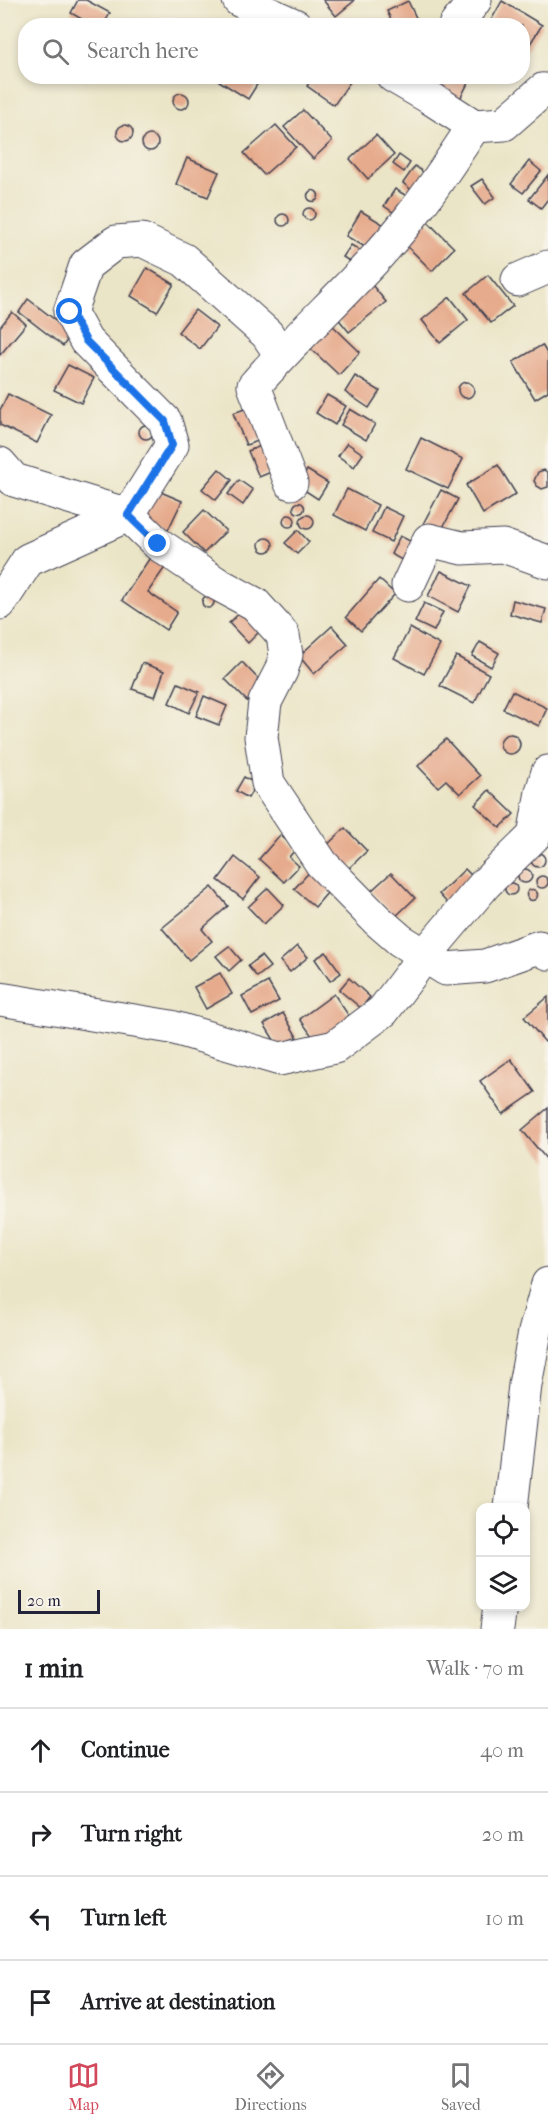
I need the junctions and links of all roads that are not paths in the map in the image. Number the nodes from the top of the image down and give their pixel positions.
1 (239, 0) edge
2 (475, 0) edge
3 (278, 18) edge
4 (461, 18) edge
5 (546, 83) edge
6 (408, 84) edge
7 (474, 126) junction
8 (548, 267) edge
9 (518, 280) dead end
10 (280, 355) junction
11 (5, 474) edge
12 (291, 483) dead end
13 (128, 515) junction
14 (548, 562) edge
15 (408, 585) dead end
16 (0, 603) edge
17 (548, 772) edge
18 (548, 953) edge
19 (425, 955) junction
20 (0, 999) edge
21 (548, 1284) edge
22 (512, 1503) edge
23 (499, 1611) edge
24 (497, 1629) edge

1 - 3 street
2 - 4 street
5 - 7 street
6 - 7 street
7 - 10 street
8 - 9 street
10 - 12 street
10 - 13 street
11 - 13 street
13 - 16 street
13 - 19 street
14 - 15 street
17 - 19 street
18 - 19 street
19 - 20 street
21 - 22 street
23 - 24 street

